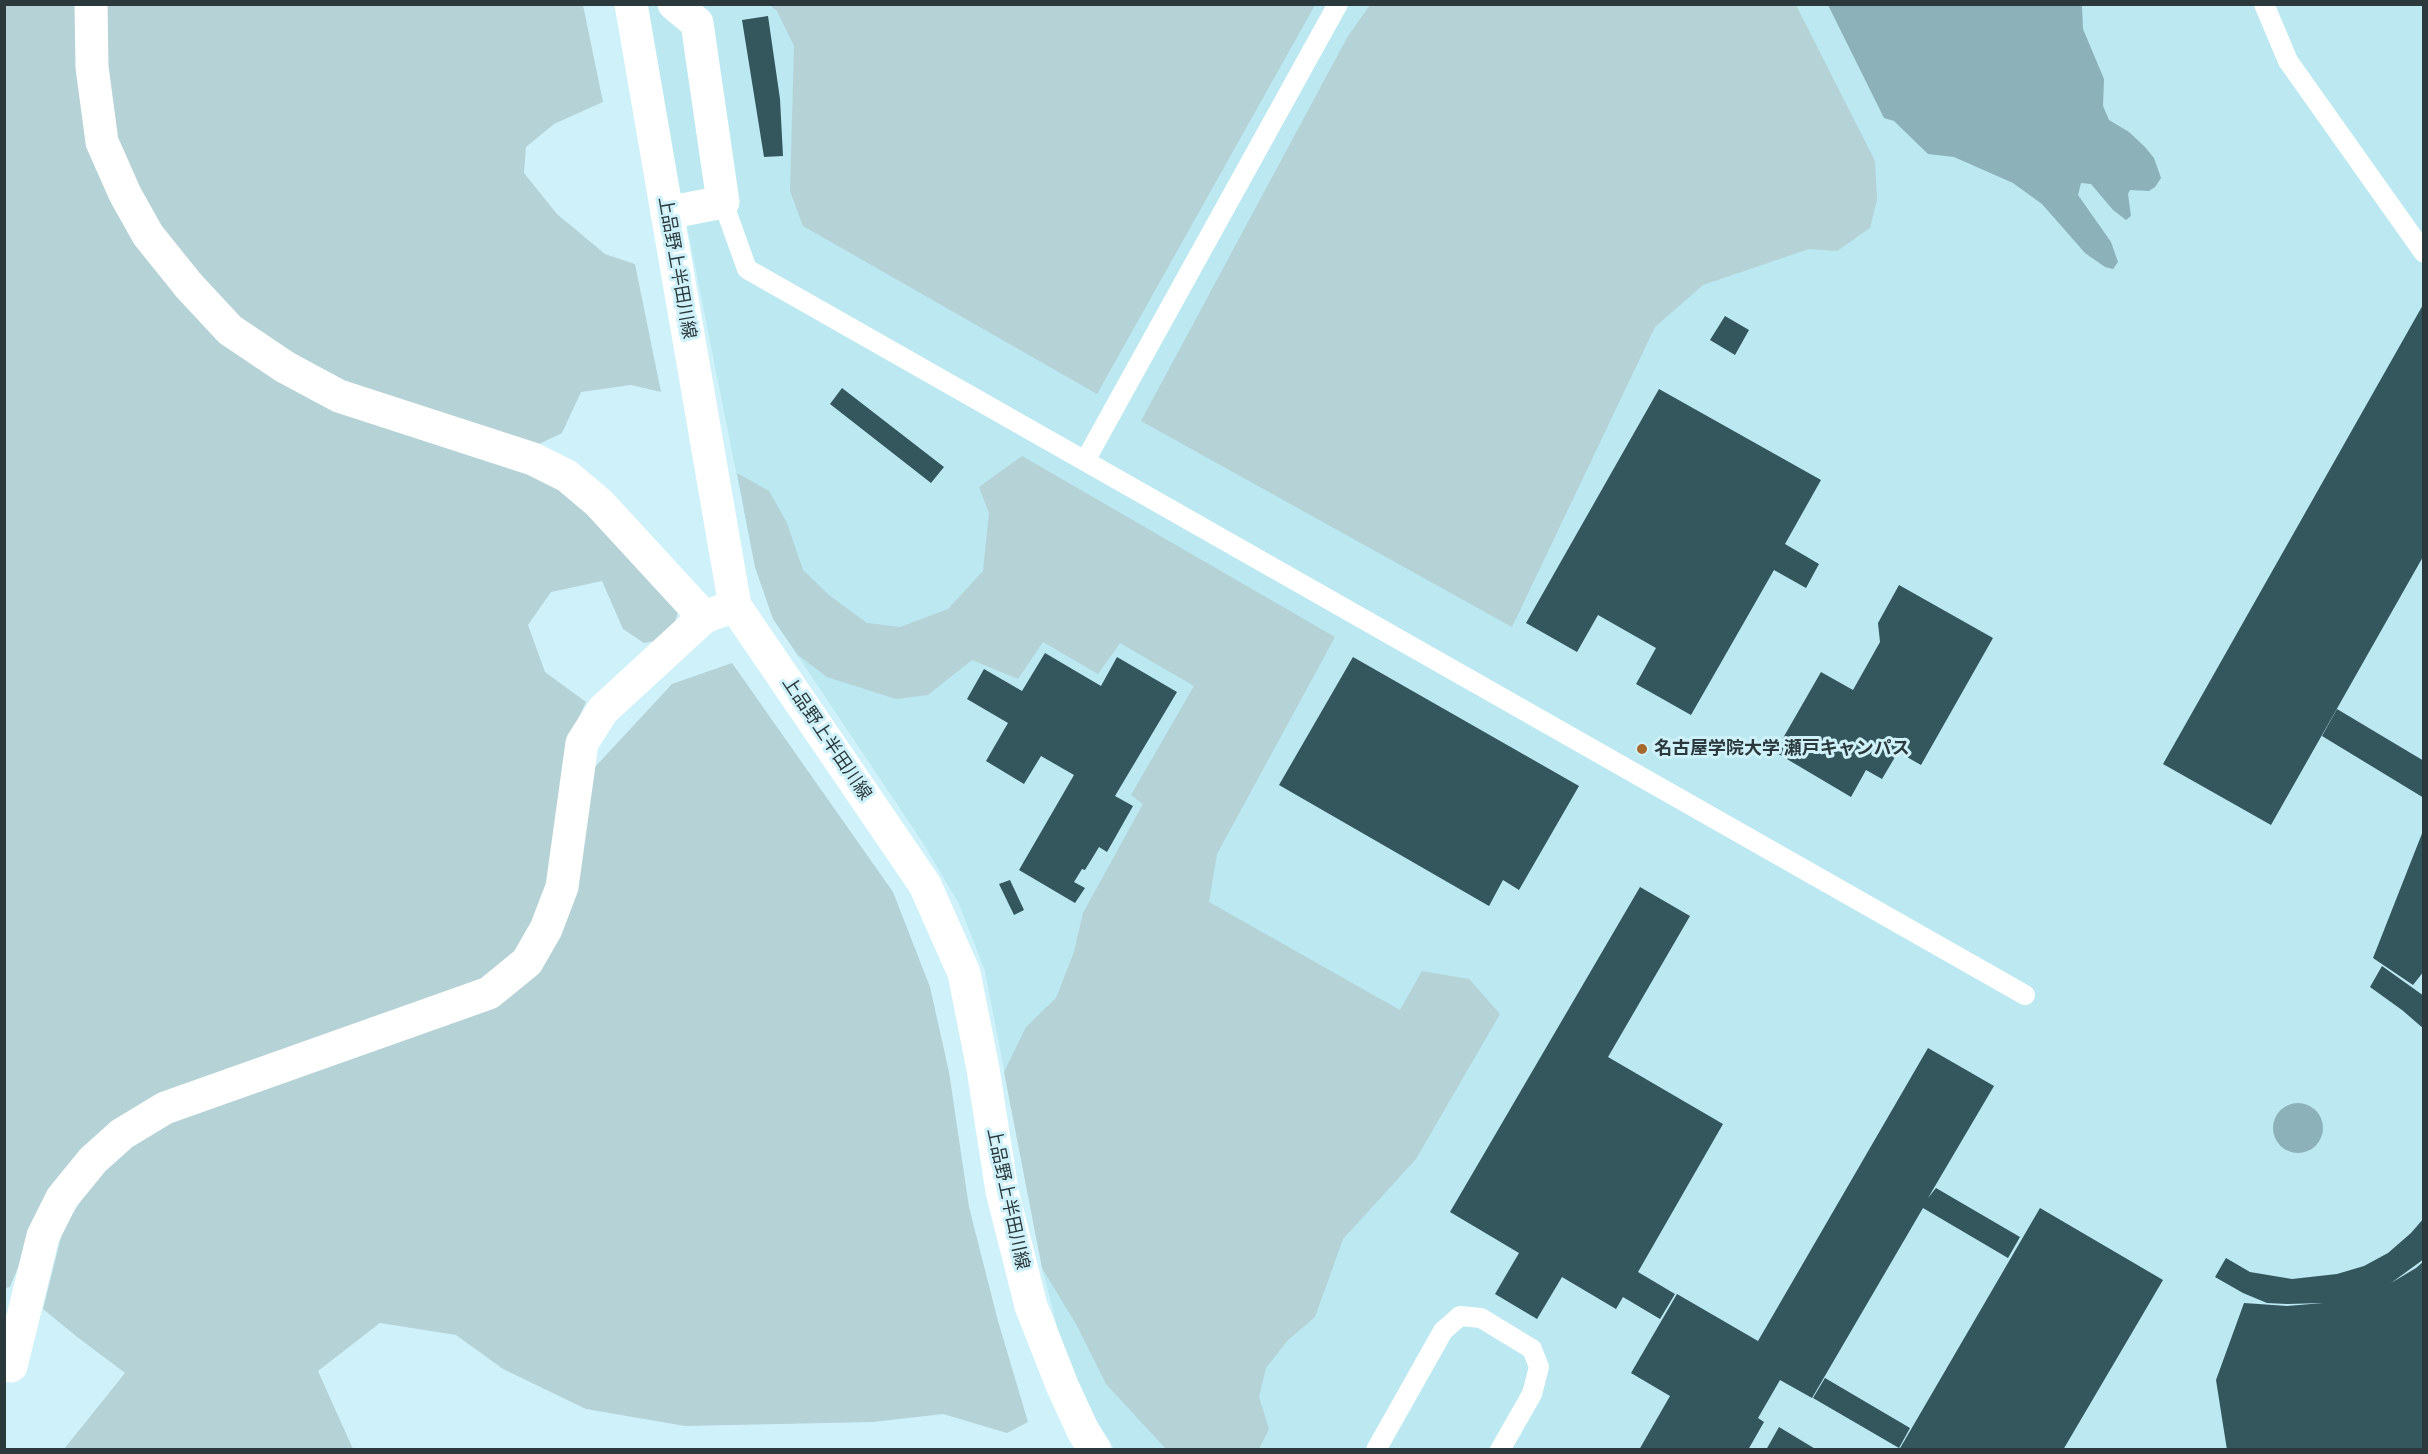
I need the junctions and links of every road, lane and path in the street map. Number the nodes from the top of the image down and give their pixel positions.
1 (91, 4) edge
2 (631, 4) edge
3 (674, 4) edge
4 (1338, 4) edge
5 (2264, 4) edge
6 (723, 202) junction
7 (667, 213) junction
8 (2424, 253) edge
9 (1085, 461) junction
10 (735, 606) junction
11 (704, 617) junction
12 (2025, 995) dead end
13 (11, 1366) dead end
14 (1095, 1449) edge
15 (1376, 1449) edge
16 (1500, 1449) edge

1 - 11 street
2 - 7 street, 上品野上半田川線
3 - 6 street
4 - 9 lane
5 - 8 lane
6 - 7 street
6 - 9 lane
7 - 10 street, 上品野上半田川線
9 - 12 lane
10 - 11 street
10 - 14 street, 上品野上半田川線
11 - 13 street
15 - 16 lane

